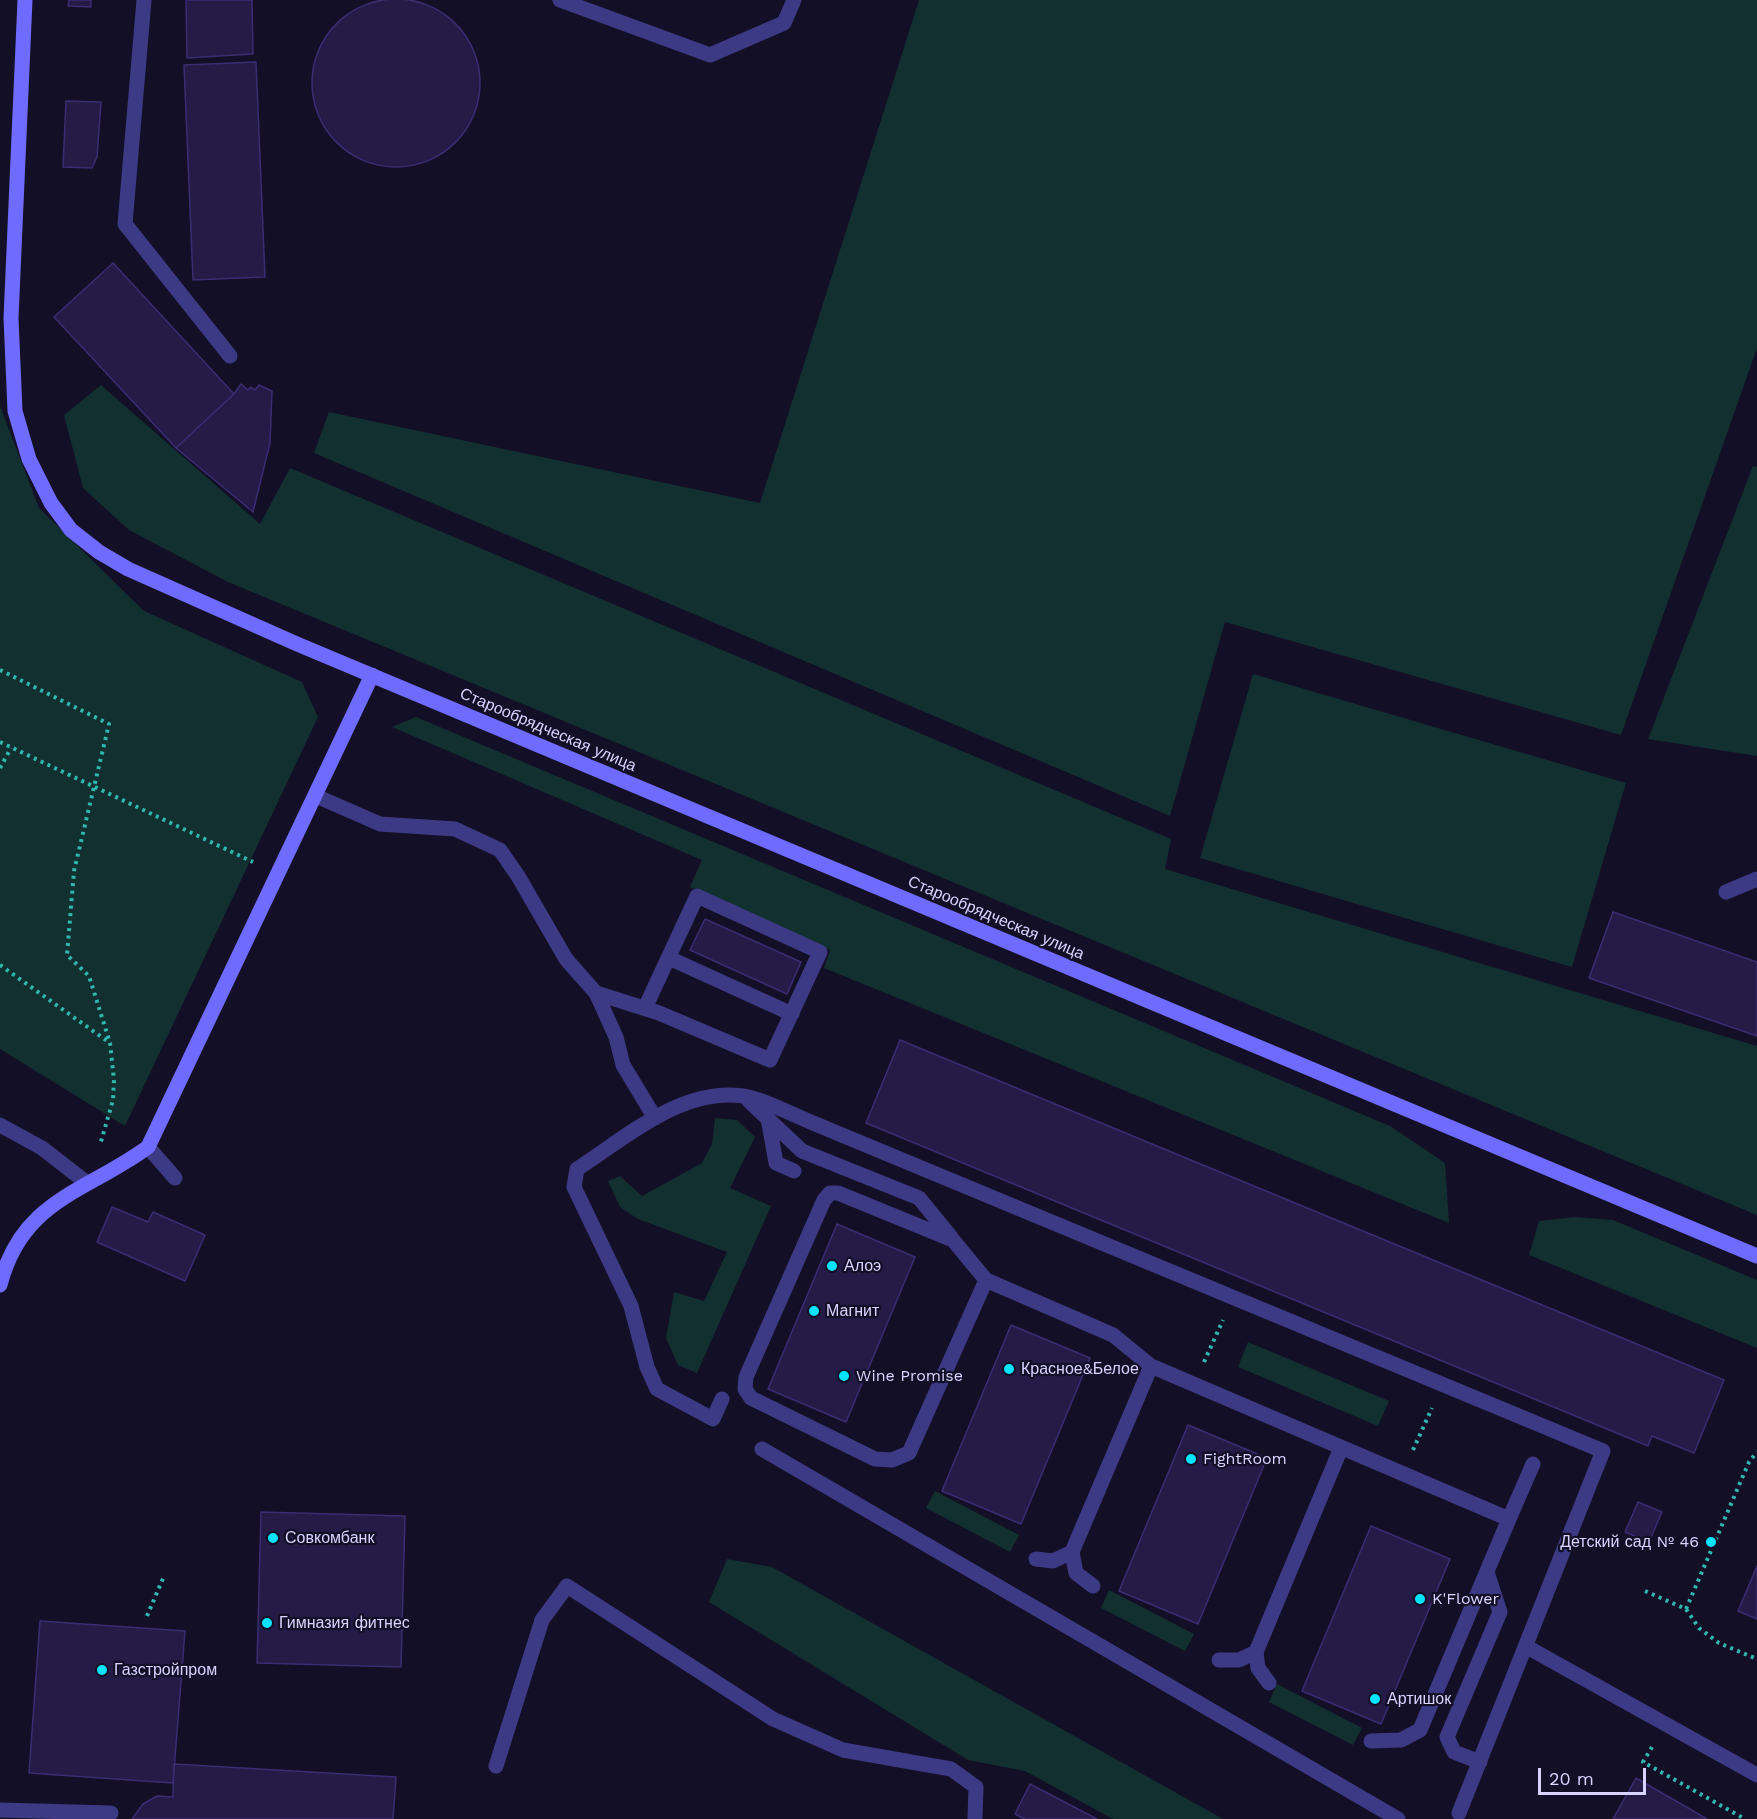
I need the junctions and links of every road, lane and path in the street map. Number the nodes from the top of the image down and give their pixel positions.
1 (25, 0) edge
2 (144, 0) edge
3 (560, 0) edge
4 (794, 0) edge
5 (5, 317) edge
6 (230, 356) dead end
7 (0, 670) edge
8 (372, 675) junction
9 (0, 742) edge
10 (11, 748) junction
11 (0, 768) edge
12 (95, 787) junction
13 (316, 796) junction
14 (257, 864) dead end
15 (1757, 879) edge
16 (1726, 892) dead end
17 (669, 958) junction
18 (0, 966) edge
19 (596, 993) junction
20 (645, 1008) junction
21 (792, 1014) junction
22 (110, 1043) junction
23 (744, 1096) junction
24 (655, 1118) junction
25 (768, 1118) junction
26 (0, 1125) edge
27 (148, 1147) junction
28 (794, 1171) dead end
29 (175, 1178) dead end
30 (87, 1183) junction
31 (953, 1240) junction
32 (1757, 1256) edge
33 (1, 1276) edge
34 (986, 1280) junction
35 (1225, 1314) dead end
36 (1151, 1366) junction
37 (1194, 1385) junction
38 (722, 1399) dead end
39 (1435, 1401) dead end
40 (1341, 1448) junction
41 (762, 1449) dead end
42 (1757, 1452) edge
43 (1533, 1464) dead end
44 (1402, 1474) junction
45 (1509, 1519) junction
46 (1072, 1552) junction
47 (1036, 1559) dead end
48 (1487, 1572) junction
49 (164, 1576) dead end
50 (1093, 1586) dead end
51 (1645, 1591) dead end
52 (1686, 1609) junction
53 (147, 1616) dead end
54 (1527, 1647) junction
55 (1256, 1652) junction
56 (1757, 1659) edge
57 (1219, 1660) dead end
58 (1269, 1683) dead end
59 (1666, 1723) junction
60 (1371, 1741) dead end
61 (1480, 1762) junction
62 (496, 1766) dead end
63 (1757, 1775) edge
64 (0, 1810) edge
65 (111, 1813) dead end
66 (1459, 1814) dead end
67 (975, 1819) edge
68 (1398, 1819) edge
69 (1745, 1819) edge

1 - 5 street, Старообрядческая улица
2 - 6 lane
3 - 4 lane
5 - 8 street, Старообрядческая улица
7 - 12 path
8 - 13 street
8 - 32 street, Старообрядческая улица
9 - 10 path
10 - 11 path
10 - 12 path
12 - 14 path
12 - 22 path
13 - 19 lane
13 - 27 street
15 - 16 lane
17 - 20 lane
17 - 21 lane
17 - 21 lane
18 - 22 path
19 - 20 lane
19 - 24 lane
20 - 21 lane
22 - 30 path
23 - 24 lane
23 - 25 lane
23 - 54 lane
24 - 38 lane
25 - 28 lane
25 - 31 lane
26 - 30 lane
27 - 29 lane
27 - 30 street
30 - 33 street
31 - 34 lane
31 - 34 lane
34 - 36 lane
35 - 37 path
36 - 37 lane
36 - 46 lane
37 - 40 lane
39 - 44 path
40 - 44 lane
40 - 55 lane
41 - 68 lane
42 - 52 path
43 - 45 lane
44 - 45 lane
45 - 48 lane
46 - 47 lane
46 - 50 lane
48 - 60 lane
48 - 61 lane
49 - 53 path
51 - 52 path
52 - 56 path
54 - 59 lane
54 - 61 lane
55 - 57 lane
55 - 58 lane
59 - 63 lane
59 - 69 path
61 - 66 lane
62 - 67 lane
64 - 65 lane

